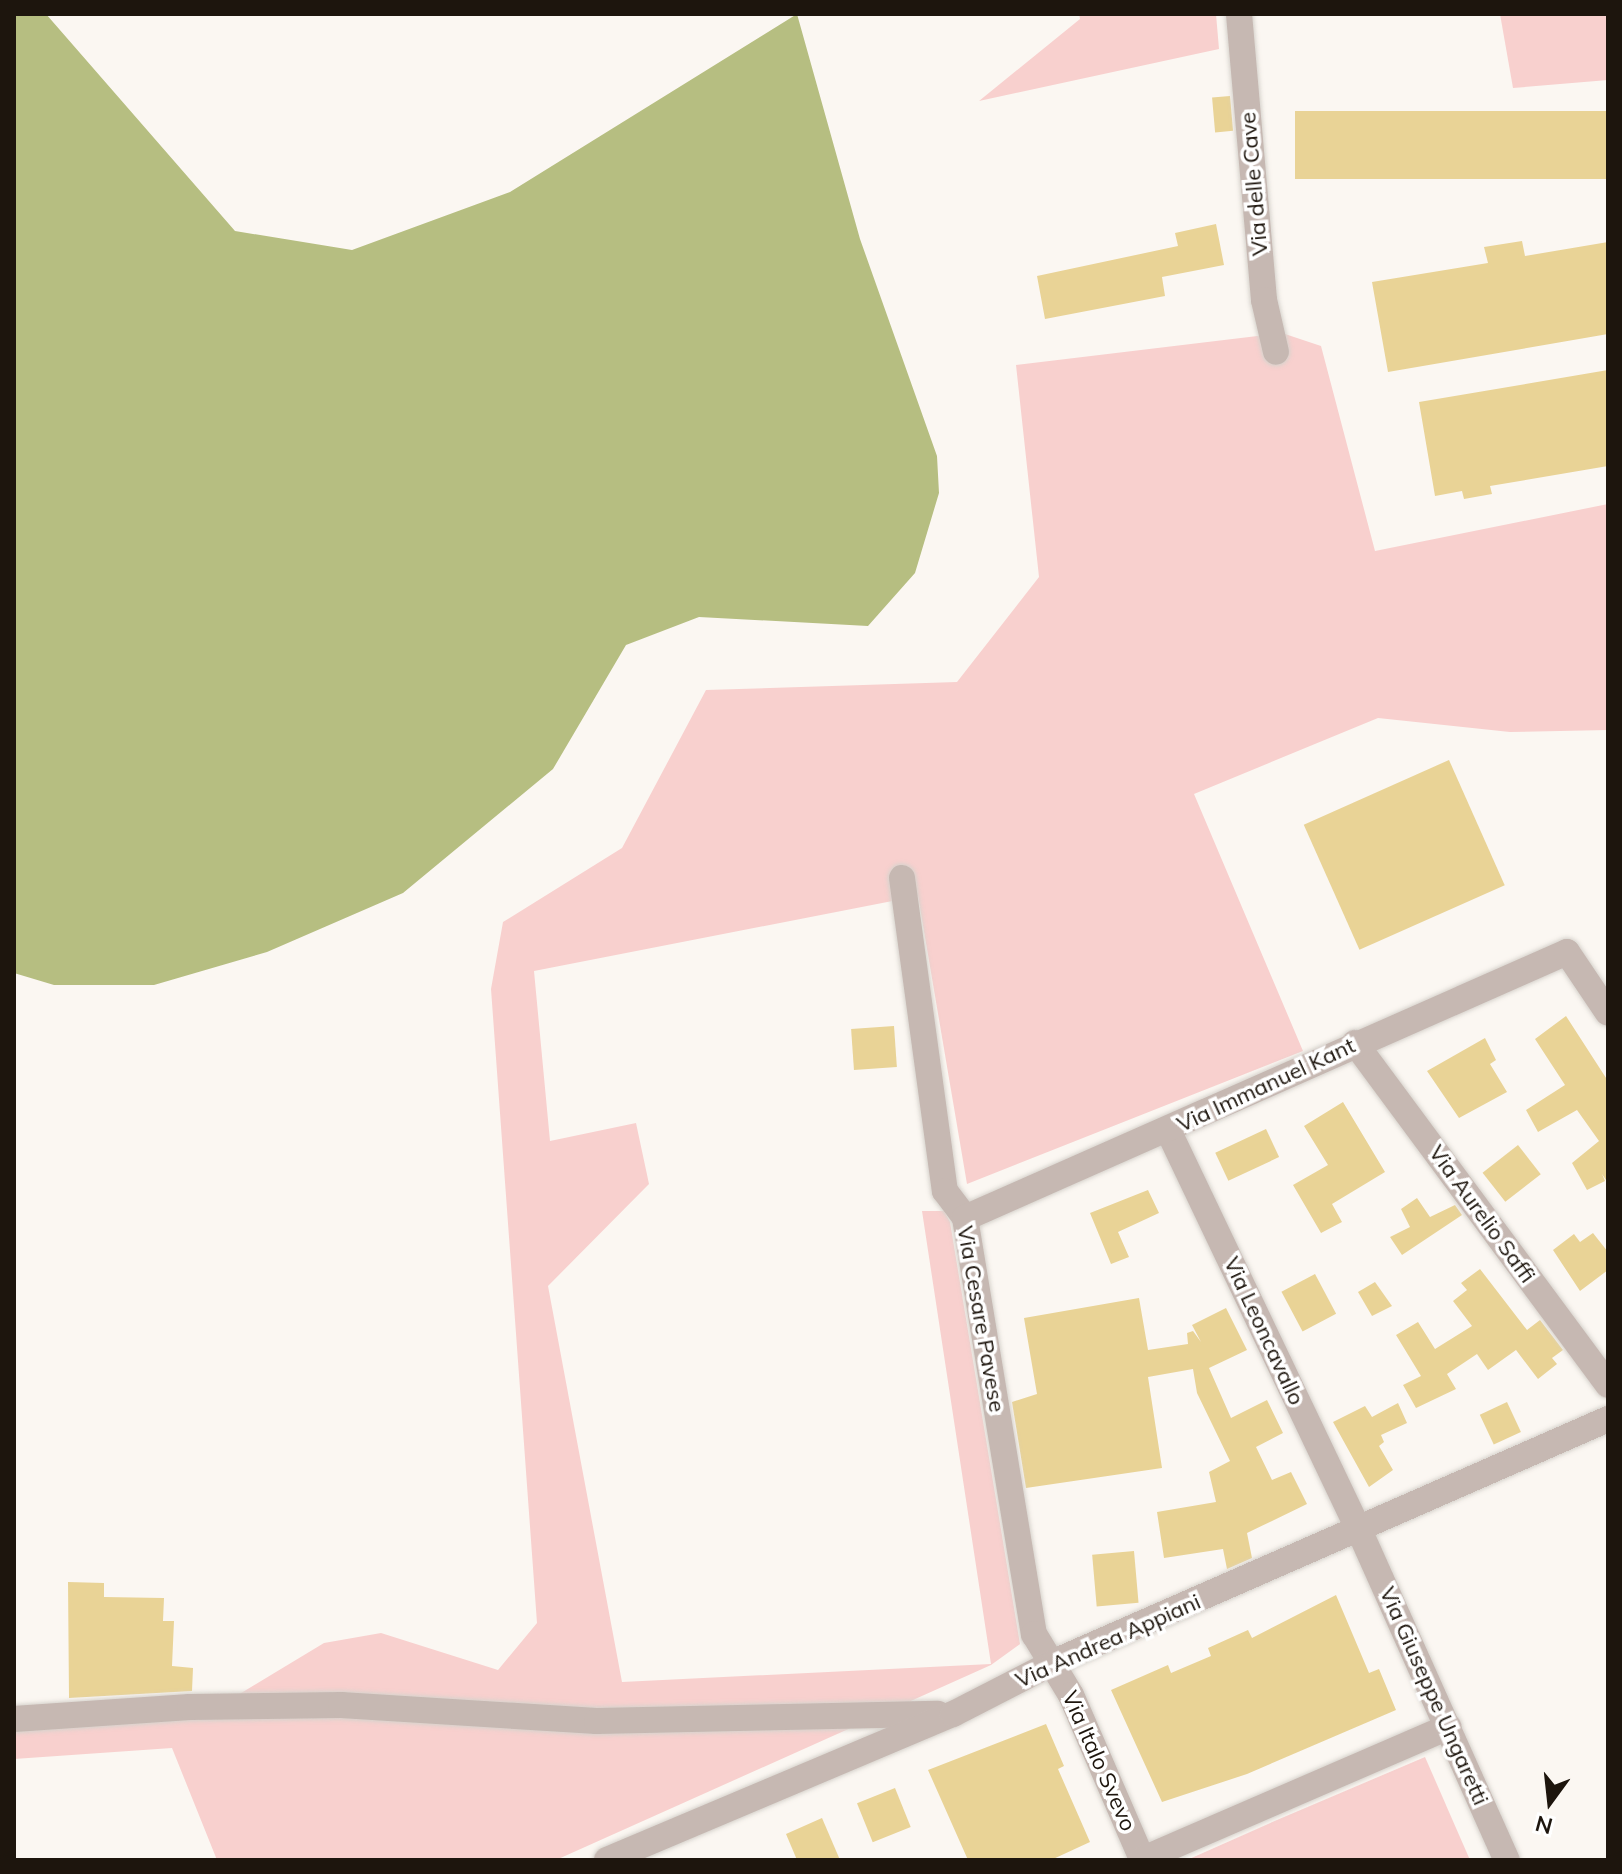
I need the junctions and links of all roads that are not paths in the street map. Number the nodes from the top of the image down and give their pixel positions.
1 (1239, 14) edge
2 (1276, 352) dead end
3 (902, 878) dead end
4 (1608, 1013) edge
5 (1355, 1043) junction
6 (1168, 1130) junction
7 (965, 1218) junction
8 (1608, 1385) edge
9 (1608, 1419) edge
10 (1360, 1532) junction
11 (1054, 1662) junction
12 (953, 1714) junction
13 (14, 1719) edge
14 (1448, 1727) junction
15 (662, 1850) edge
16 (607, 1860) edge
17 (1141, 1860) edge
18 (1507, 1860) edge

1 - 2 street, Via delle Cave
3 - 7 street, Via Cesare Pavese
4 - 5 street, Via Immanuel Kant
5 - 6 street, Via Immanuel Kant
5 - 8 street, Via Aurelio Saffi
6 - 7 street, Via Immanuel Kant
6 - 10 street, Via Leoncavallo
7 - 11 street, Via Cesare Pavese
9 - 10 street, Via Andrea Appiani
10 - 11 street, Via Andrea Appiani
10 - 14 street, Via Giuseppe Ungaretti
11 - 12 street, Via Andrea Appiani
11 - 17 street, Via Italo Svevo
12 - 13 street
12 - 15 street, Via Andrea Appiani
14 - 17 street
14 - 18 street, Via Giuseppe Ungaretti
15 - 16 street, Via Andrea Appiani

